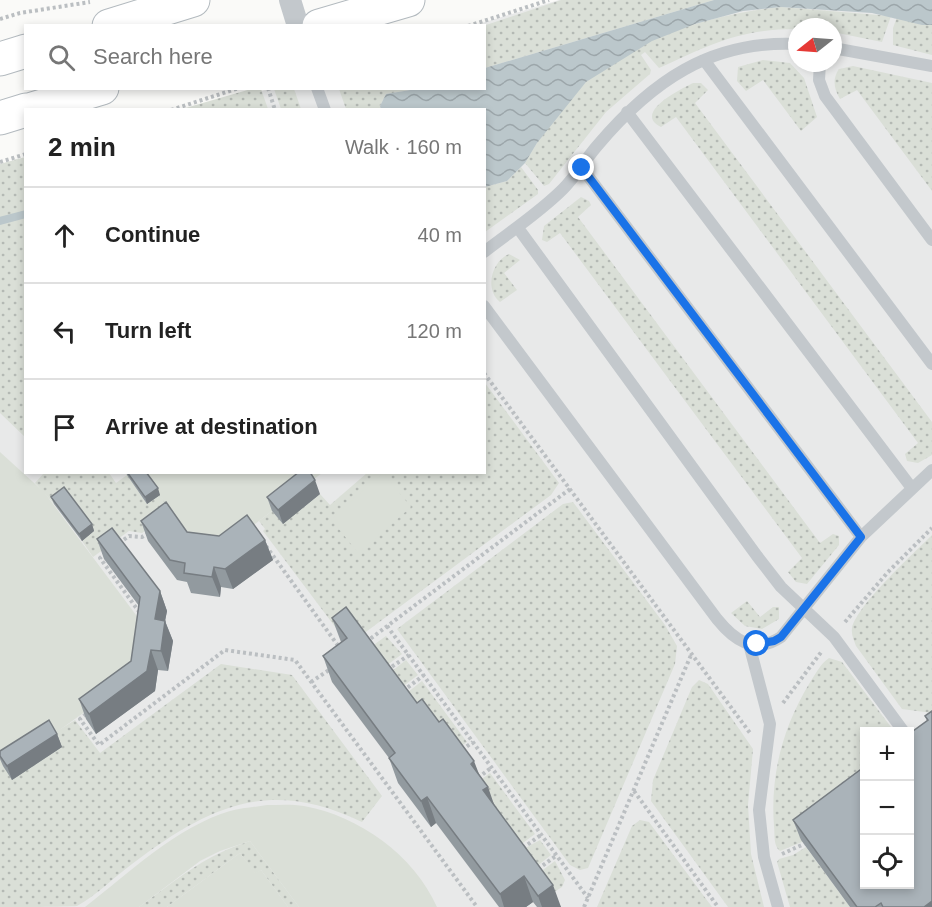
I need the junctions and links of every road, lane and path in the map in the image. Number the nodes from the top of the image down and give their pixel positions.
1 (99, 0) edge
2 (193, 0) edge
3 (290, 0) edge
4 (408, 0) edge
5 (549, 0) edge
6 (0, 19) edge
7 (115, 24) edge
8 (297, 24) edge
9 (326, 24) edge
10 (474, 24) edge
11 (788, 45) edge
12 (842, 50) edge
13 (24, 52) edge
14 (0, 59) edge
15 (704, 60) junction
16 (932, 66) edge
17 (819, 72) edge
18 (95, 90) edge
19 (233, 90) edge
20 (269, 90) edge
21 (318, 90) edge
22 (34, 108) edge
23 (177, 108) edge
24 (274, 108) edge
25 (325, 108) edge
26 (24, 111) edge
27 (627, 112) junction
28 (0, 118) edge
29 (24, 155) edge
30 (0, 162) edge
31 (582, 168) junction
32 (518, 228) junction
33 (932, 240) edge
34 (486, 251) edge
35 (486, 309) edge
36 (932, 364) edge
37 (486, 376) edge
38 (932, 470) edge
39 (911, 487) junction
40 (570, 489) junction
41 (152, 531) edge
42 (861, 537) junction
43 (263, 541) edge
44 (803, 610) junction
45 (143, 618) edge
46 (387, 626) junction
47 (364, 644) edge
48 (749, 644) junction
49 (691, 654) junction
50 (409, 655) junction
51 (347, 656) edge
52 (338, 663) edge
53 (385, 672) edge
54 (424, 675) junction
55 (312, 682) junction
56 (401, 693) edge
57 (89, 712) edge
58 (900, 727) edge
59 (473, 742) junction
60 (458, 753) edge
61 (766, 756) junction
62 (492, 767) junction
63 (477, 778) edge
64 (634, 792) junction
65 (541, 835) junction
66 (518, 852) edge
67 (557, 855) junction
68 (534, 872) edge
69 (588, 897) junction
70 (477, 907) edge
71 (584, 907) edge
72 (718, 907) edge
73 (778, 907) edge

1 - 6 path
2 - 7 main road
3 - 8 street
4 - 9 main road
5 - 10 path
11 - 15 lane
12 - 16 lane
13 - 14 main road
15 - 27 lane
15 - 36 lane
17 - 33 lane
18 - 22 main road
19 - 23 path
20 - 24 path
21 - 25 lane
26 - 28 main road
27 - 31 lane
27 - 39 lane
29 - 30 path
31 - 32 lane
31 - 42 lane
32 - 34 lane
32 - 44 lane
35 - 48 lane
37 - 40 path
38 - 39 lane
39 - 42 lane
40 - 46 path
40 - 49 path
41 - 45 path
42 - 44 lane
43 - 51 path
44 - 48 lane
44 - 58 lane
46 - 47 path
46 - 50 path
48 - 61 lane
49 - 61 path
49 - 64 path
50 - 53 path
50 - 54 path
52 - 55 path
54 - 56 path
54 - 59 path
55 - 57 path
55 - 70 path
59 - 60 path
59 - 62 path
61 - 73 lane
62 - 63 path
62 - 65 path
64 - 69 path
64 - 72 path
65 - 66 path
65 - 67 path
67 - 68 path
67 - 69 path
69 - 71 path

